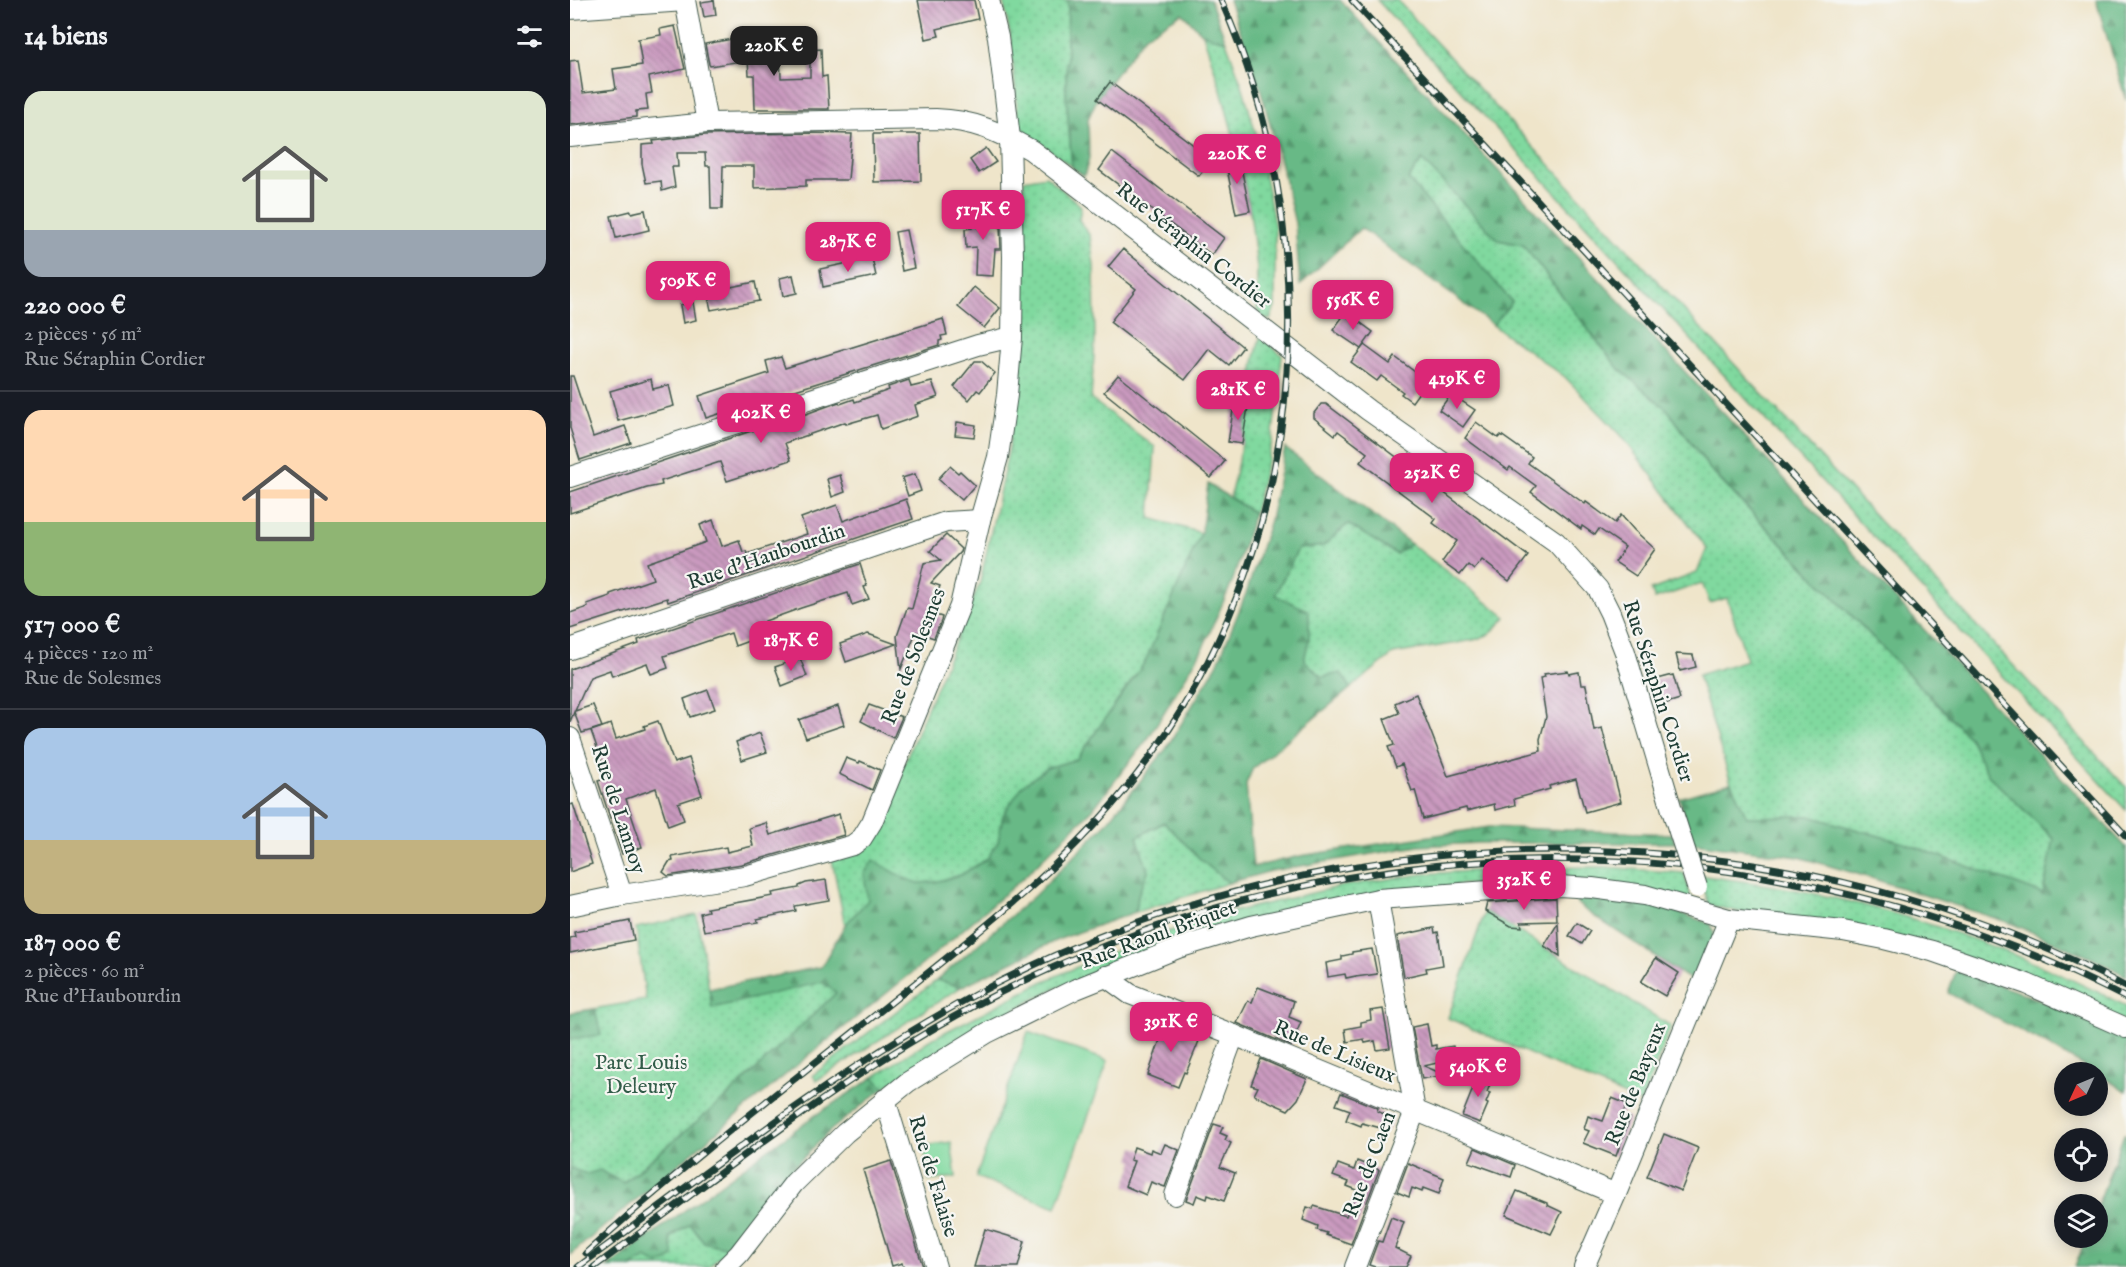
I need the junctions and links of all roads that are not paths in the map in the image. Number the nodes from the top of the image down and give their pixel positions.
1 (989, 0) edge
2 (685, 1) edge
3 (570, 9) edge
4 (707, 123) junction
5 (570, 137) edge
6 (1010, 138) junction
7 (1012, 337) junction
8 (570, 477) edge
9 (980, 520) junction
10 (570, 649) edge
11 (570, 738) edge
12 (622, 895) junction
13 (1378, 898) junction
14 (570, 906) edge
15 (1704, 911) junction
16 (1729, 919) junction
17 (1104, 976) junction
18 (2126, 1028) edge
19 (1234, 1035) junction
20 (885, 1099) junction
21 (1415, 1111) junction
22 (1616, 1194) junction
23 (1175, 1195) dead end
24 (726, 1267) edge
25 (936, 1267) edge
26 (1355, 1267) edge
27 (1584, 1267) edge

1 - 6 street, Rue de Solesmes
2 - 3 street
2 - 4 street
4 - 5 street, Rue Séraphin Cordier
4 - 6 street, Rue Séraphin Cordier
6 - 7 street, Rue de Solesmes
6 - 15 street, Rue Séraphin Cordier, bridge
7 - 8 street
7 - 9 street, Rue de Solesmes
9 - 10 street, Rue d'Haubourdin
9 - 12 street, Rue de Solesmes
11 - 12 street, Rue de Lannoy
12 - 14 street, Rue de Solesmes
13 - 15 street, Rue Raoul Briquet
13 - 17 street, Rue Raoul Briquet
13 - 21 street, Rue de Caen
15 - 16 street, Rue Raoul Briquet
16 - 18 street, Rue Raoul Briquet
16 - 22 street, Rue de Bayeux
17 - 19 street, Rue de Lisieux
17 - 20 street, Rue Raoul Briquet
19 - 21 street, Rue de Lisieux
19 - 23 street
20 - 24 street, Rue Raoul Briquet
20 - 25 street, Rue de Falaise
21 - 22 street, Rue de Lisieux
21 - 26 street, Rue de Caen
22 - 27 street, Rue de Bayeux

